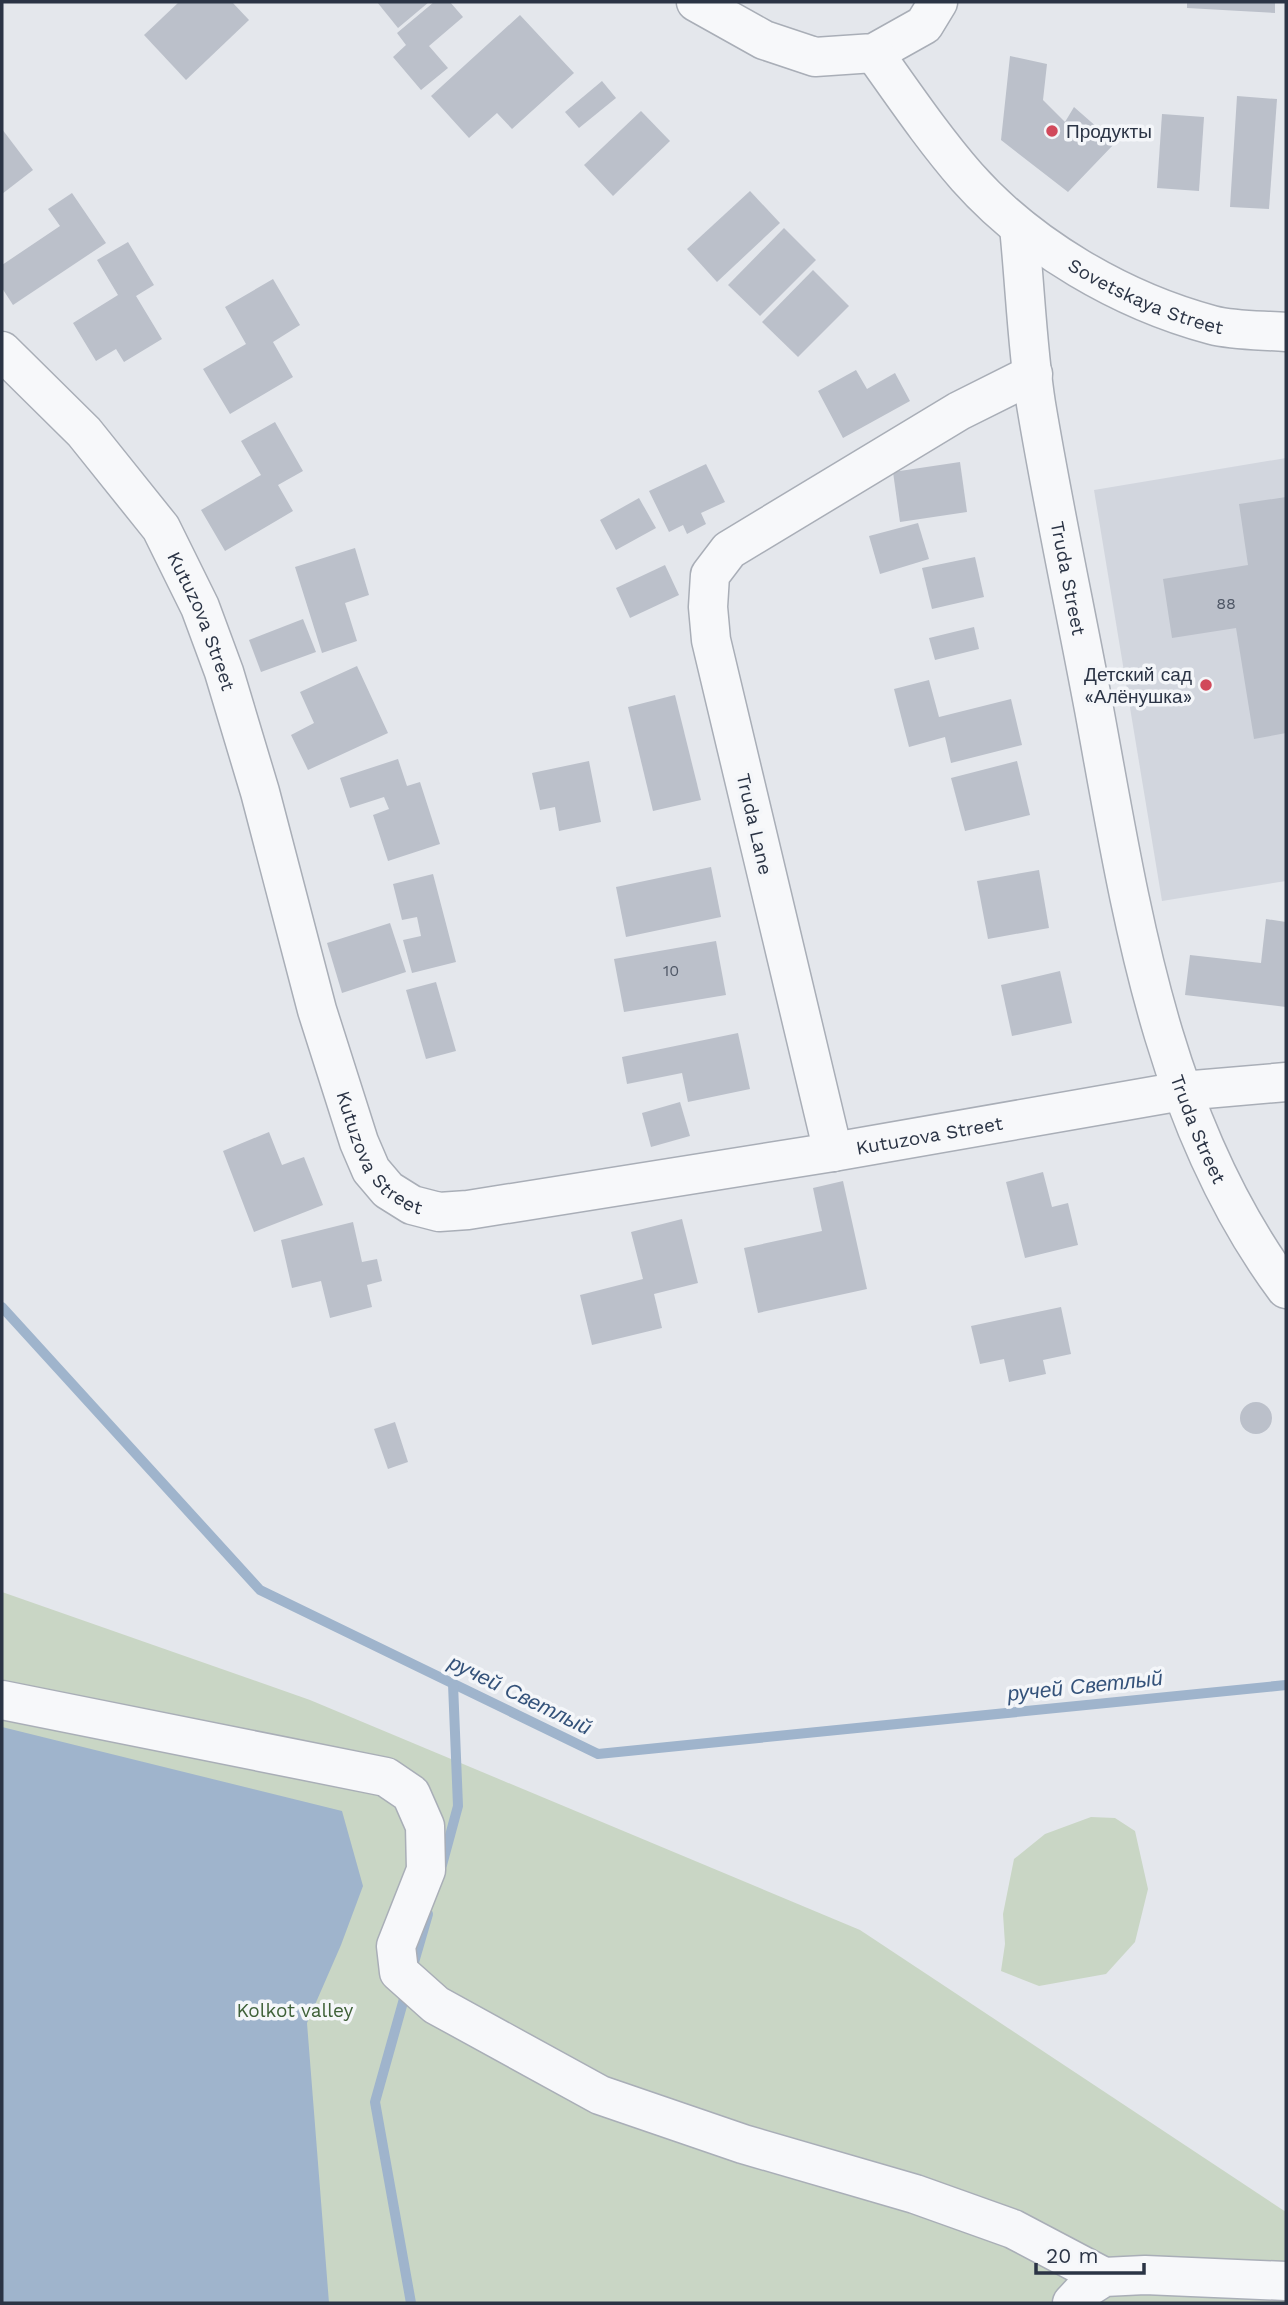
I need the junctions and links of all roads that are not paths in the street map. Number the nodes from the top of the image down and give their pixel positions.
1 (696, 2) edge
2 (938, 2) edge
3 (874, 53) junction
4 (1019, 227) junction
5 (1286, 332) edge
6 (2, 351) edge
7 (1033, 374) junction
8 (1286, 1082) edge
9 (1182, 1091) junction
10 (833, 1152) junction
11 (1286, 1289) edge
12 (2, 1700) edge
13 (1104, 2277) junction
14 (1286, 2281) edge
15 (1072, 2303) edge

1 - 3 street
2 - 3 street
3 - 4 street
4 - 5 street, Sovetskaya Street
4 - 7 street, Truda Street
6 - 10 street, Kutuzova Street
7 - 9 street, Truda Street
7 - 10 street, Truda Lane
8 - 9 street, Kutuzova Street
9 - 10 street, Kutuzova Street
9 - 11 street, Truda Street
12 - 13 street
13 - 14 street
13 - 15 street

